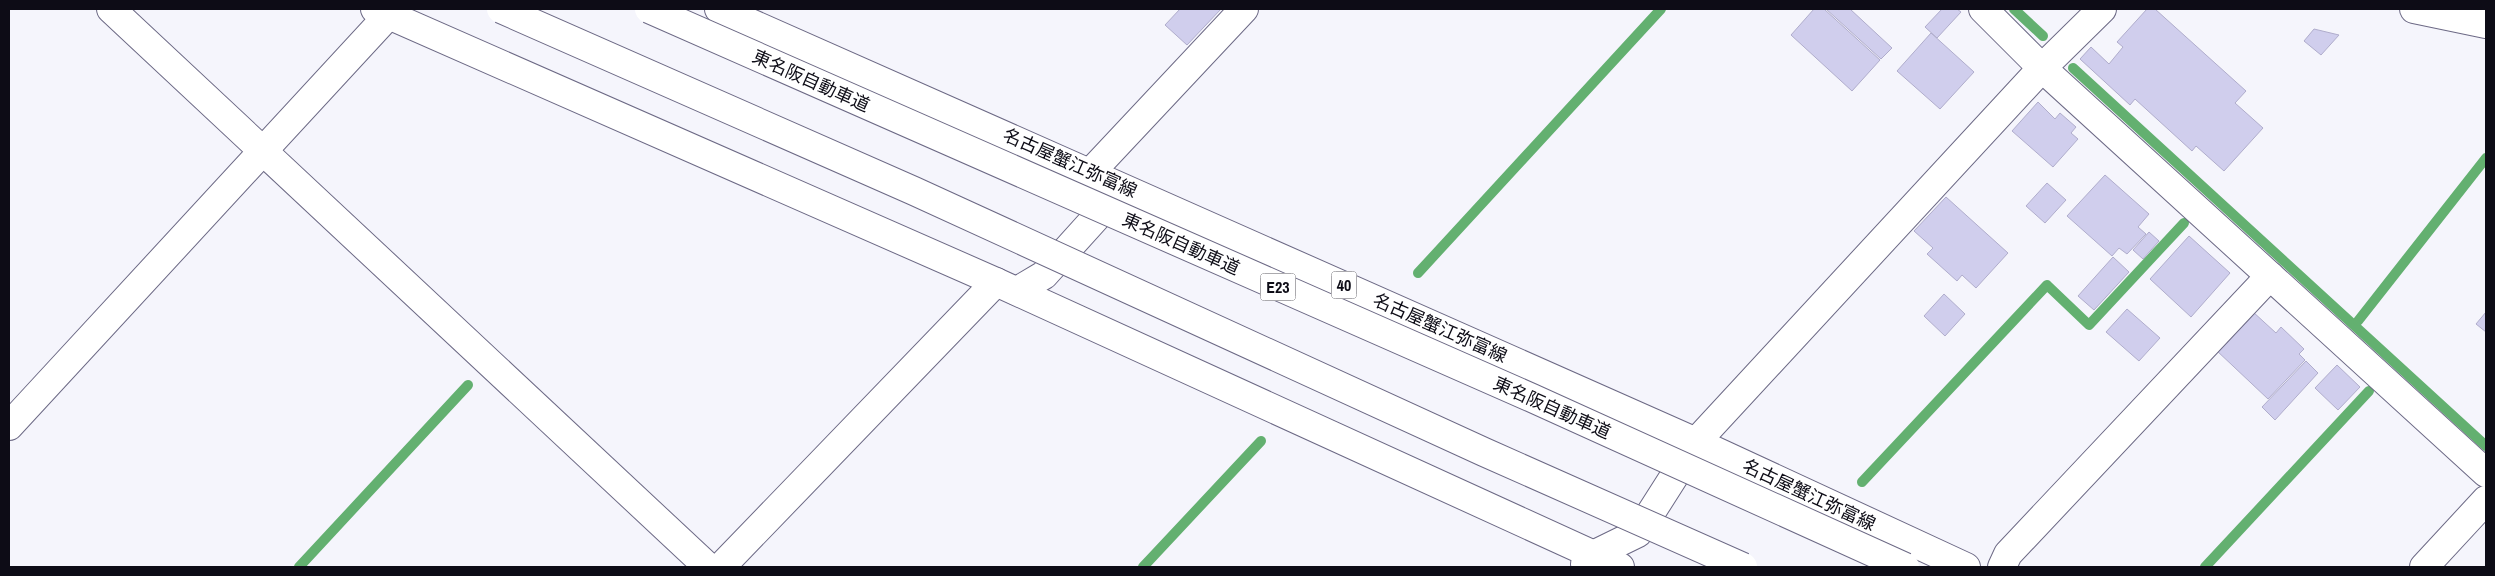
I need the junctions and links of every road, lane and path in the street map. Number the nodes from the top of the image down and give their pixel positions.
1 (111, 9) edge
2 (501, 9) edge
3 (649, 9) edge
4 (719, 9) edge
5 (1244, 9) edge
6 (1983, 9) edge
7 (2102, 9) edge
8 (2414, 9) edge
9 (386, 11) edge
10 (2486, 24) edge
11 (2042, 68) junction
12 (262, 152) junction
13 (1090, 172) junction
14 (1124, 187) junction
15 (2270, 276) junction
16 (1007, 286) junction
17 (9, 426) edge
18 (1696, 442) junction
19 (2486, 473) edge
20 (2486, 500) edge
21 (1588, 561) edge
22 (708, 567) edge
23 (721, 567) edge
24 (1620, 567) edge
25 (1743, 567) edge
26 (1905, 567) edge
27 (1966, 567) edge
28 (2002, 567) edge
29 (2424, 567) edge

1 - 12 main road
2 - 25 main road, bridge
3 - 26 main road, 東名阪自動車道 / E23, bridge
4 - 13 main road, 名古屋蟹江弥富線 / 40
5 - 13 main road
6 - 11 main road
7 - 11 main road
8 - 10 main road
9 - 12 main road
9 - 16 main road
11 - 15 main road
11 - 18 main road
12 - 17 main road
12 - 22 main road
13 - 14 main road, 名古屋蟹江弥富線 / 40
14 - 16 main road
14 - 18 main road, 名古屋蟹江弥富線 / 40
15 - 19 main road
15 - 28 main road
16 - 21 main road
16 - 23 main road
18 - 21 main road
18 - 27 main road, 名古屋蟹江弥富線 / 40
20 - 29 main road
21 - 24 main road

